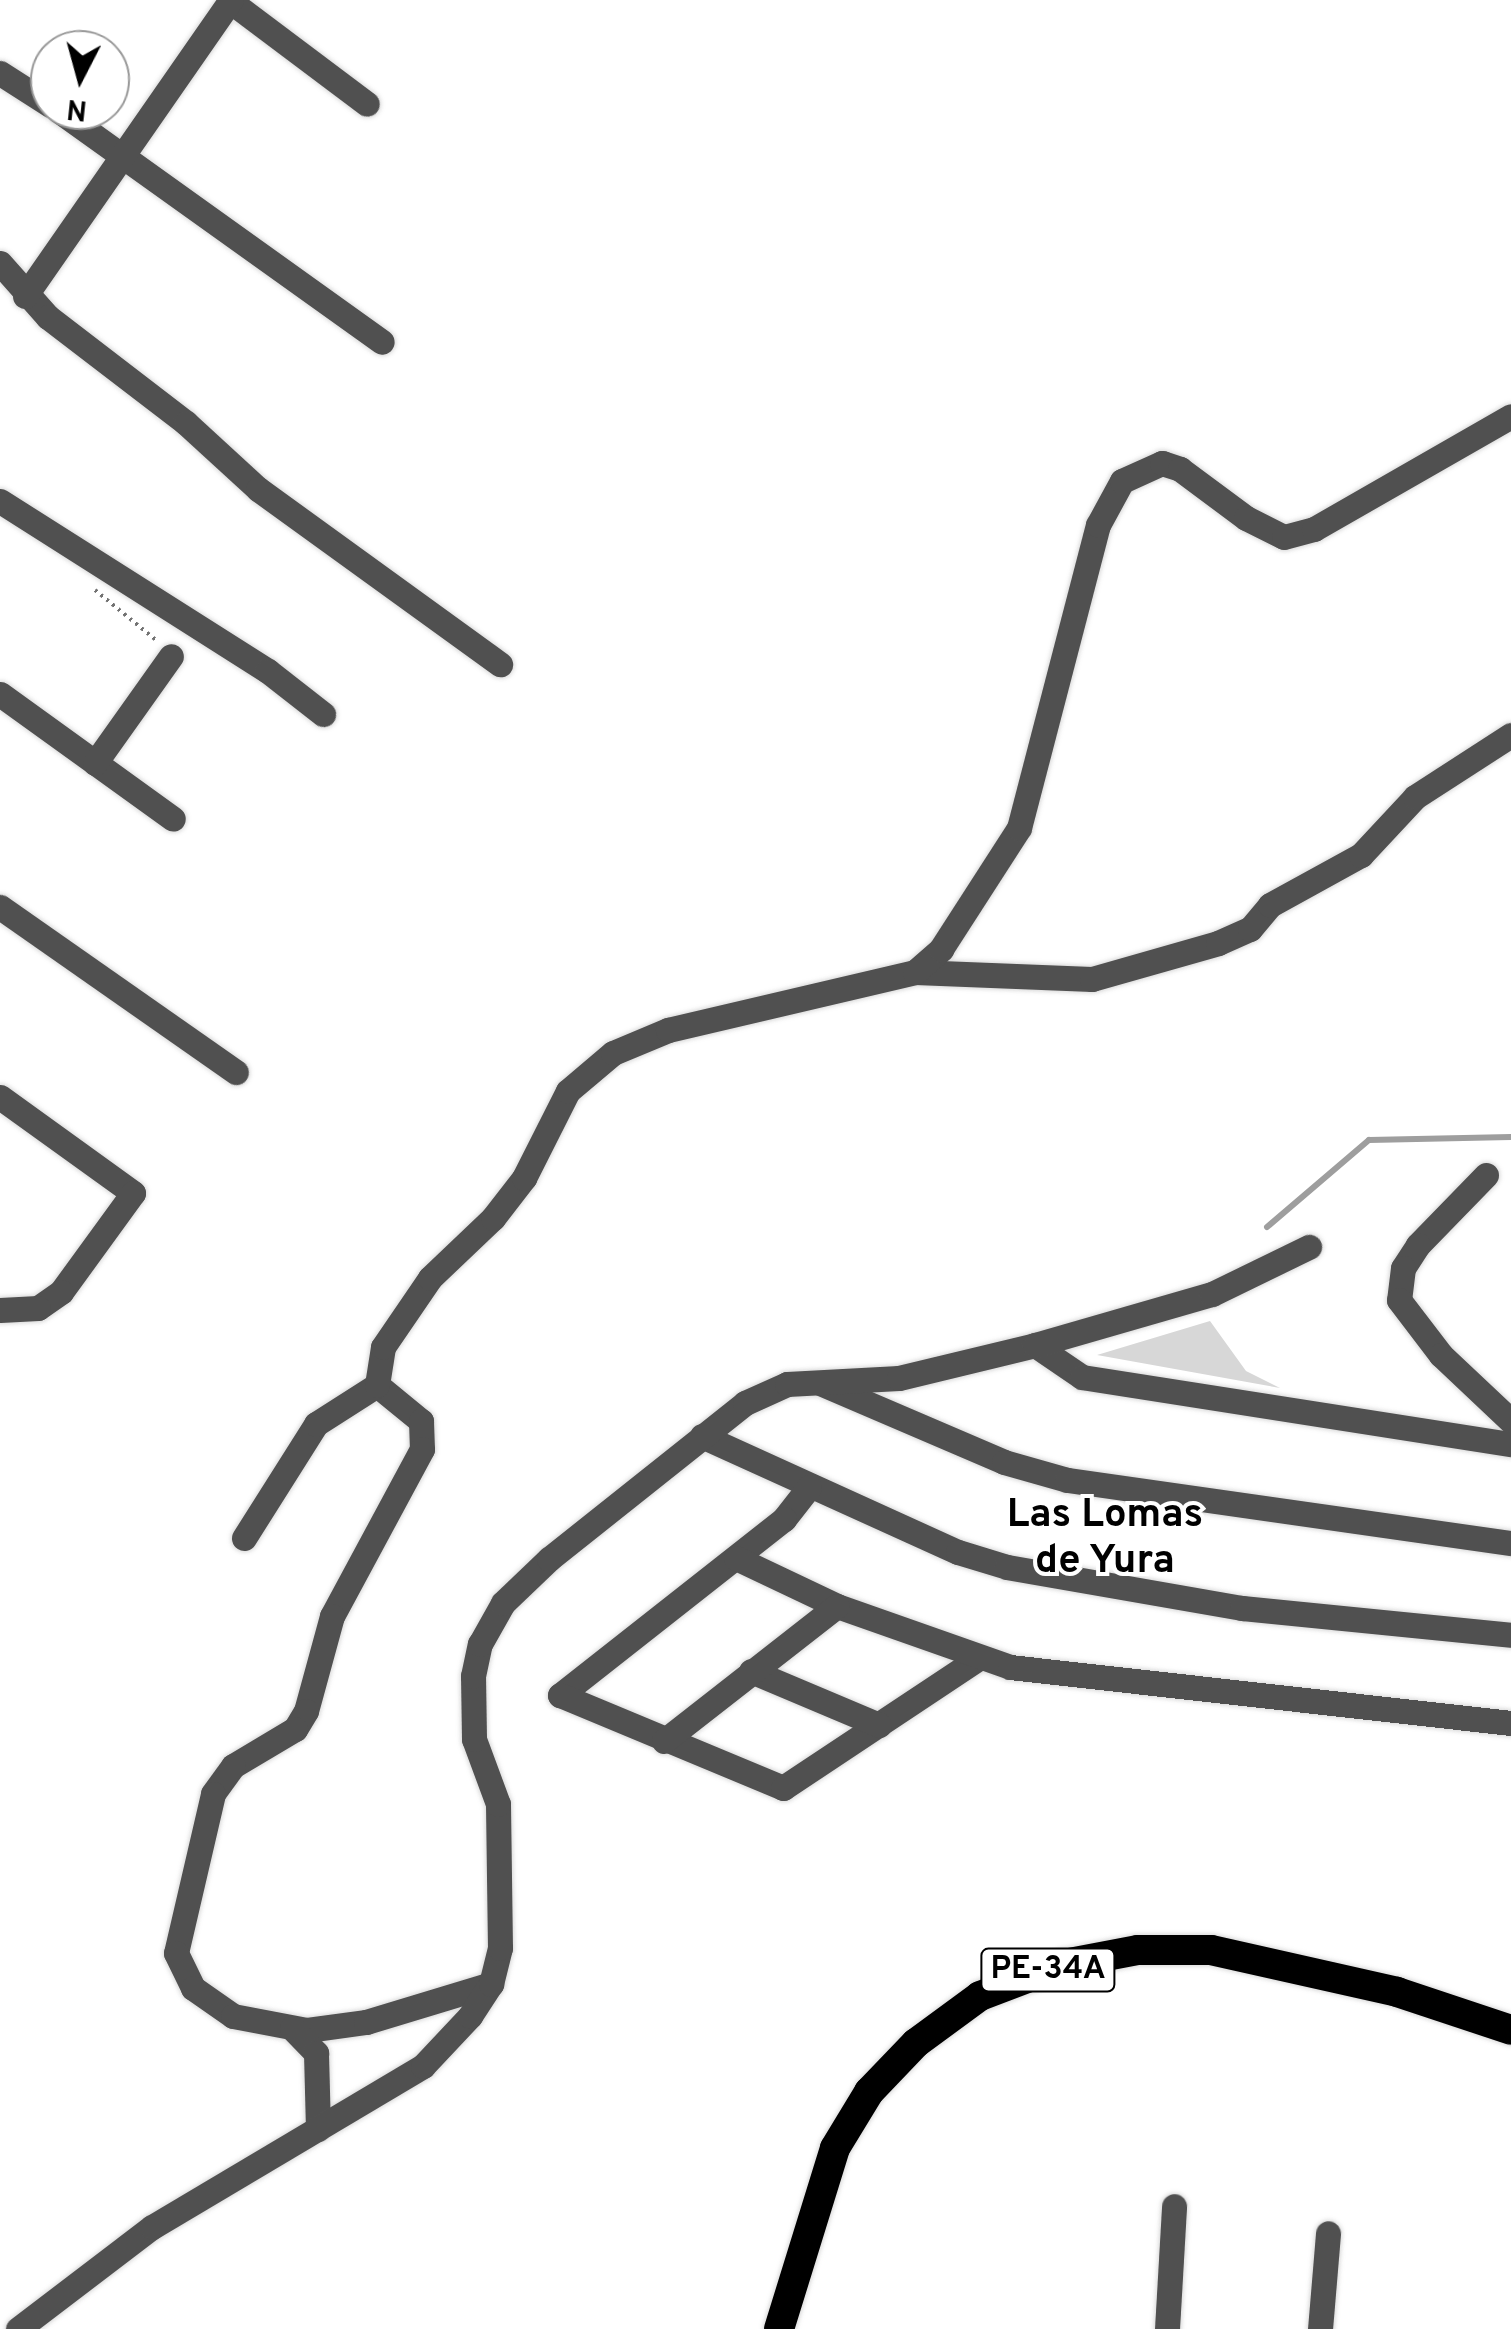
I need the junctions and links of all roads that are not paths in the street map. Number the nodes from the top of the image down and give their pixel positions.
1 (230, 1) edge
2 (0, 74) edge
3 (30, 93) edge
4 (368, 104) dead end
5 (90, 130) edge
6 (128, 154) junction
7 (0, 264) edge
8 (25, 296) junction
9 (382, 342) dead end
10 (1511, 416) edge
11 (0, 501) edge
12 (170, 656) road end
13 (500, 664) dead end
14 (0, 694) edge
15 (323, 714) dead end
16 (1511, 734) edge
17 (94, 763) junction
18 (173, 818) dead end
19 (0, 906) edge
20 (916, 972) junction
21 (236, 1072) dead end
22 (0, 1097) edge
23 (1486, 1175) dead end
24 (1308, 1247) dead end
25 (0, 1310) edge
26 (1036, 1345) junction
27 (814, 1380) junction
28 (377, 1385) junction
29 (1511, 1421) edge
30 (702, 1436) junction
31 (1511, 1444) edge
32 (809, 1488) junction
33 (244, 1538) dead end
34 (1511, 1542) edge
35 (736, 1558) junction
36 (837, 1606) junction
37 (1511, 1635) edge
38 (976, 1659) junction
39 (751, 1671) junction
40 (1507, 1717) edge
41 (879, 1725) junction
42 (664, 1741) junction
43 (491, 1984) junction
44 (292, 2028) junction
45 (1511, 2030) edge
46 (318, 2129) junction
47 (1174, 2206) dead end
48 (1328, 2233) dead end
49 (18, 2329) edge
50 (778, 2329) edge
51 (1167, 2329) edge
52 (1320, 2329) edge

1 - 4 street
1 - 6 street
2 - 3 street
5 - 6 street
6 - 8 street
6 - 9 street
7 - 8 street
8 - 13 street
10 - 20 street
11 - 15 street
12 - 17 street
14 - 17 street
16 - 20 street
17 - 18 street
19 - 21 street
20 - 28 street
22 - 25 street
23 - 29 street
24 - 26 street
26 - 27 street
26 - 31 street
27 - 30 street
27 - 34 street
28 - 33 street
28 - 44 street
30 - 32 street
30 - 43 street
32 - 35 street
32 - 37 street
35 - 36 street
35 - 42 street
36 - 38 street
36 - 39 street
38 - 40 street
38 - 41 street
39 - 41 street
39 - 42 street
41 - 42 street
43 - 44 street
43 - 46 street
44 - 46 street
45 - 50 highway, PE-34A
46 - 49 street
47 - 51 street
48 - 52 street

